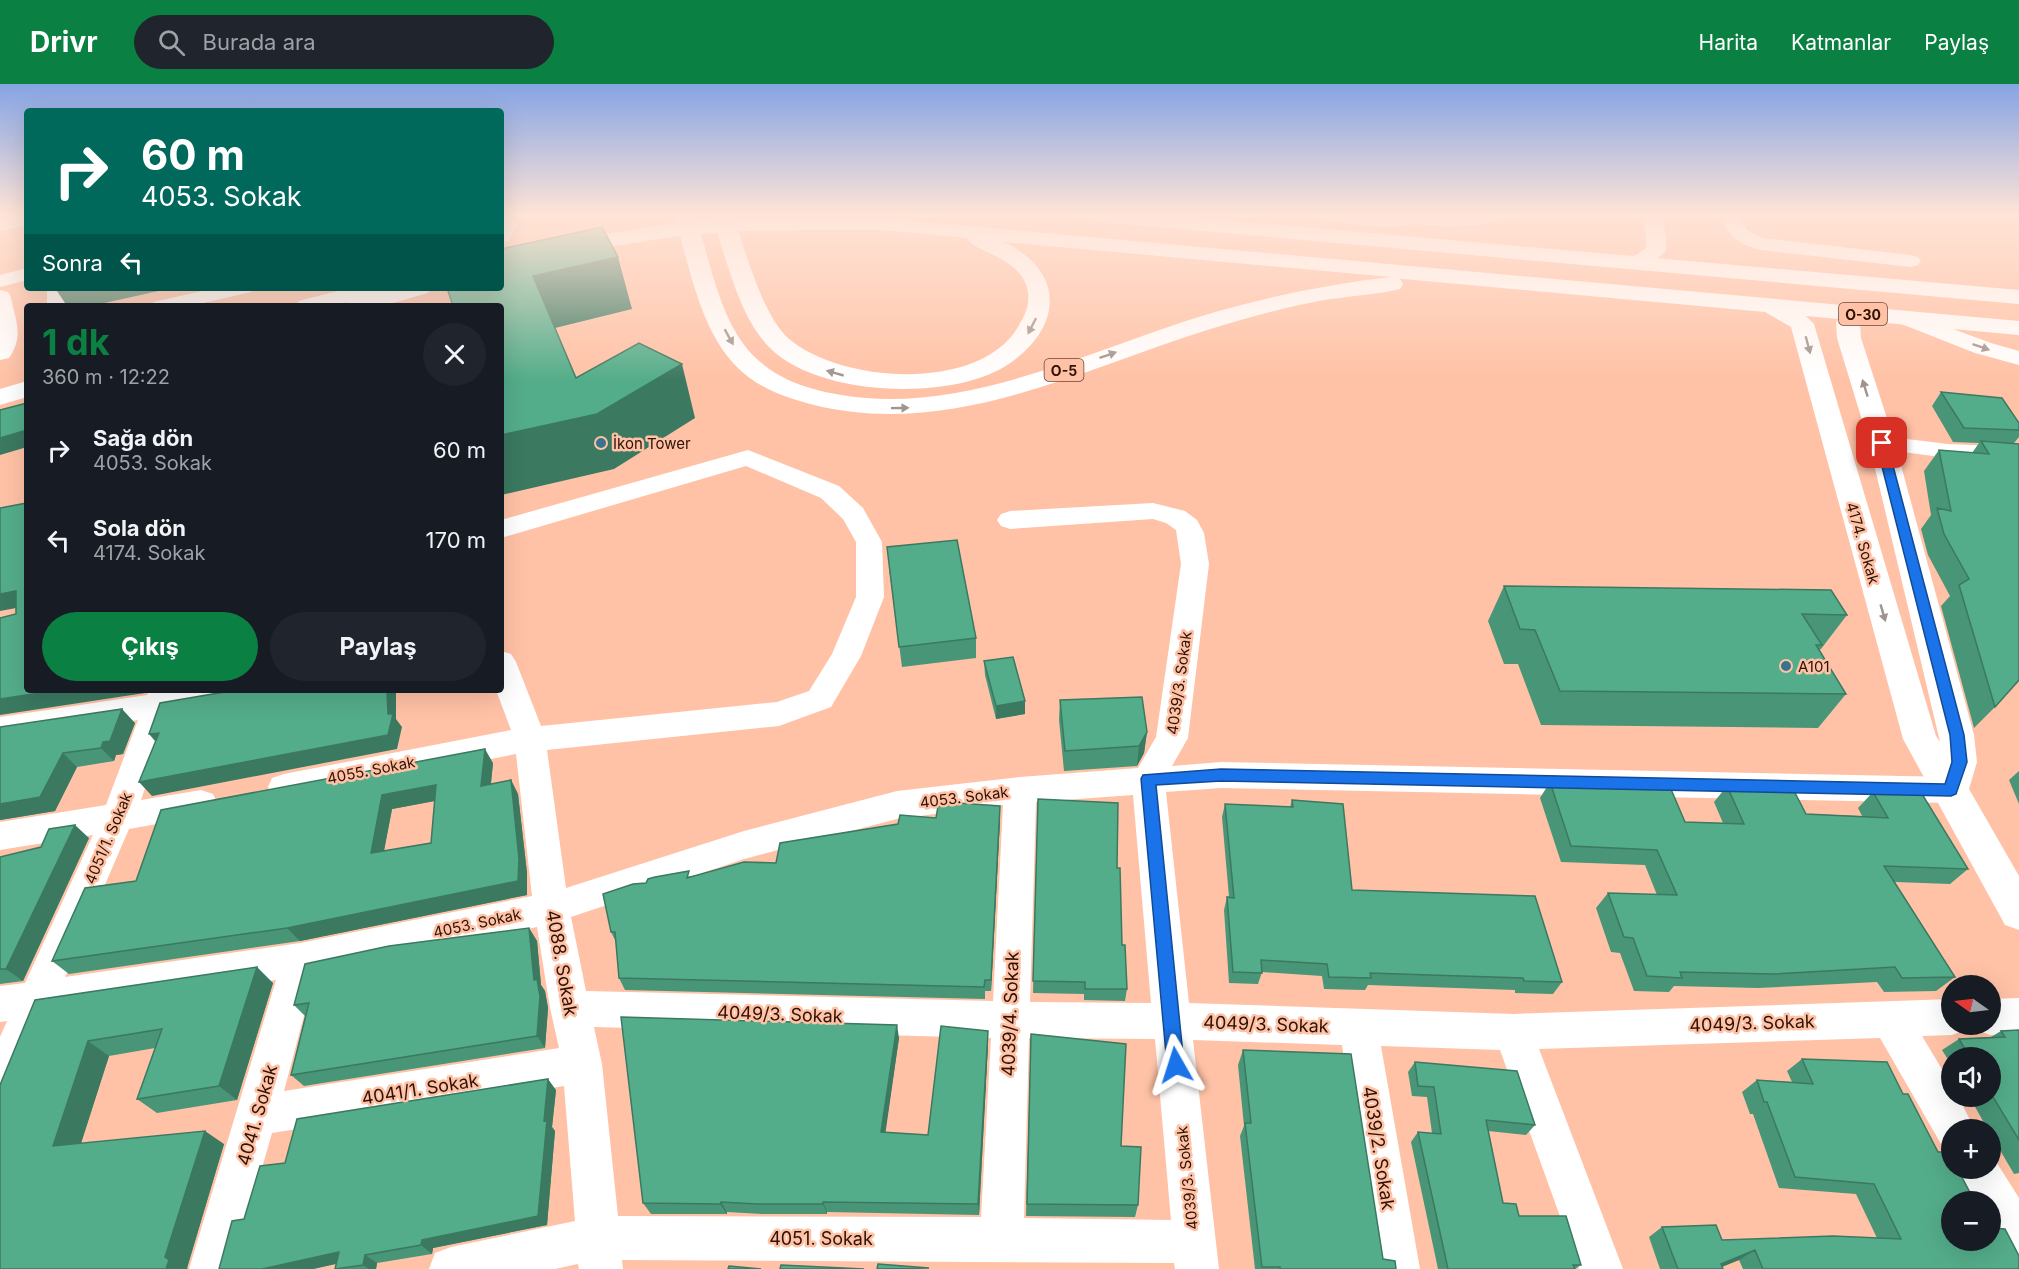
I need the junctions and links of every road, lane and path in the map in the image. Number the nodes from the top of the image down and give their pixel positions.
1 (702, 269) edge
2 (743, 269) edge
3 (1026, 269) edge
4 (1386, 269) edge
5 (1452, 269) edge
6 (1574, 269) edge
7 (1712, 269) edge
8 (24, 275) edge
9 (1476, 279) junction
10 (0, 281) edge
11 (230, 291) edge
12 (406, 291) edge
13 (0, 297) edge
14 (2019, 297) edge
15 (368, 299) edge
16 (0, 303) edge
17 (175, 303) edge
18 (333, 303) edge
19 (1770, 306) junction
20 (2019, 310) edge
21 (1859, 314) junction
22 (1907, 318) junction
23 (2019, 322) edge
24 (9, 330) junction
25 (2019, 331) edge
26 (24, 351) edge
27 (0, 353) edge
28 (2019, 358) edge
29 (24, 368) edge
30 (0, 372) edge
31 (24, 390) edge
32 (0, 397) edge
33 (1882, 443) junction
34 (2019, 455) edge
35 (1010, 520) dead end
36 (504, 528) edge
37 (504, 670) edge
38 (221, 693) edge
39 (161, 698) edge
40 (0, 729) edge
41 (530, 739) junction
42 (1148, 779) junction
43 (1020, 790) junction
44 (1951, 790) junction
45 (118, 817) junction
46 (0, 836) edge
47 (2016, 903) edge
48 (551, 908) junction
49 (300, 960) junction
50 (39, 997) junction
51 (0, 1004) edge
52 (569, 1008) junction
53 (1941, 1017) edge
54 (2001, 1017) edge
55 (2019, 1017) edge
56 (1890, 1018) junction
57 (1010, 1020) junction
58 (1171, 1021) junction
59 (1359, 1028) junction
60 (1513, 1032) junction
61 (582, 1064) junction
62 (0, 1081) edge
63 (257, 1115) junction
64 (1949, 1119) edge
65 (1984, 1179) edge
66 (1002, 1239) junction
67 (2019, 1239) edge
68 (600, 1254) edge
69 (1196, 1256) edge
70 (211, 1269) edge
71 (451, 1269) edge
72 (1398, 1269) edge
73 (1601, 1269) edge

1 -> 9 main road, O-5
3 -> 2 main road
4 - 9 main road
5 - 23 main road
6 - 20 main road
7 - 14 main road
8 - 10 street
9 - 19 main road
11 - 17 street
12 - 15 main road
13 - 16 main road
15 - 18 main road
16 - 24 main road
19 - 21 main road, O-30
19 -> 44 main road, 4174. Sokak
21 - 22 main road, O-30
33 -> 21 main road
22 - 25 main road, O-30
22 -> 28 street
24 - 26 main road
24 - 27 main road
29 - 30 main road
31 - 32 main road
33 - 34 street
33 - 44 main road
35 - 42 street, 4039/3. Sokak
36 - 41 street, 4055. Sokak
37 - 41 street, 4088. Sokak
38 - 39 street
39 - 40 street
39 - 45 street, 4051/1. Sokak
41 - 45 street, 4055. Sokak
41 - 48 street, 4088. Sokak
42 - 43 street, 4053. Sokak
42 - 44 street, 4053. Sokak
42 - 58 street, 4039/3. Sokak
43 - 48 street, 4053. Sokak
43 - 57 street, 4039/4. Sokak
44 - 47 main road, 4174. Sokak
45 - 46 street, 4055. Sokak
45 - 50 street, 4051/1. Sokak
48 - 49 street, 4053. Sokak
48 - 52 street, 4088. Sokak
49 - 50 street, 4053. Sokak
49 - 63 street, 4041. Sokak
50 - 51 street, 4053. Sokak
50 - 62 street, 4051/1. Sokak
52 - 57 street, 4049/3. Sokak
52 - 61 street, 4088. Sokak
53 - 56 street, 4049/3. Sokak
54 - 55 street
56 - 60 street, 4049/3. Sokak
56 - 64 street
57 - 58 street, 4049/3. Sokak
57 - 66 street, 4039/4. Sokak
58 - 59 street, 4049/3. Sokak
58 - 69 street, 4039/3. Sokak
59 - 60 street, 4049/3. Sokak
59 - 72 street, 4039/2. Sokak
60 - 73 street
61 - 63 street, 4041/1. Sokak
61 - 68 street, 4088. Sokak
63 - 70 street, 4041. Sokak
65 - 67 street
66 - 68 street, 4051. Sokak
66 - 69 street, 4051. Sokak
68 - 71 street, 4051. Sokak

